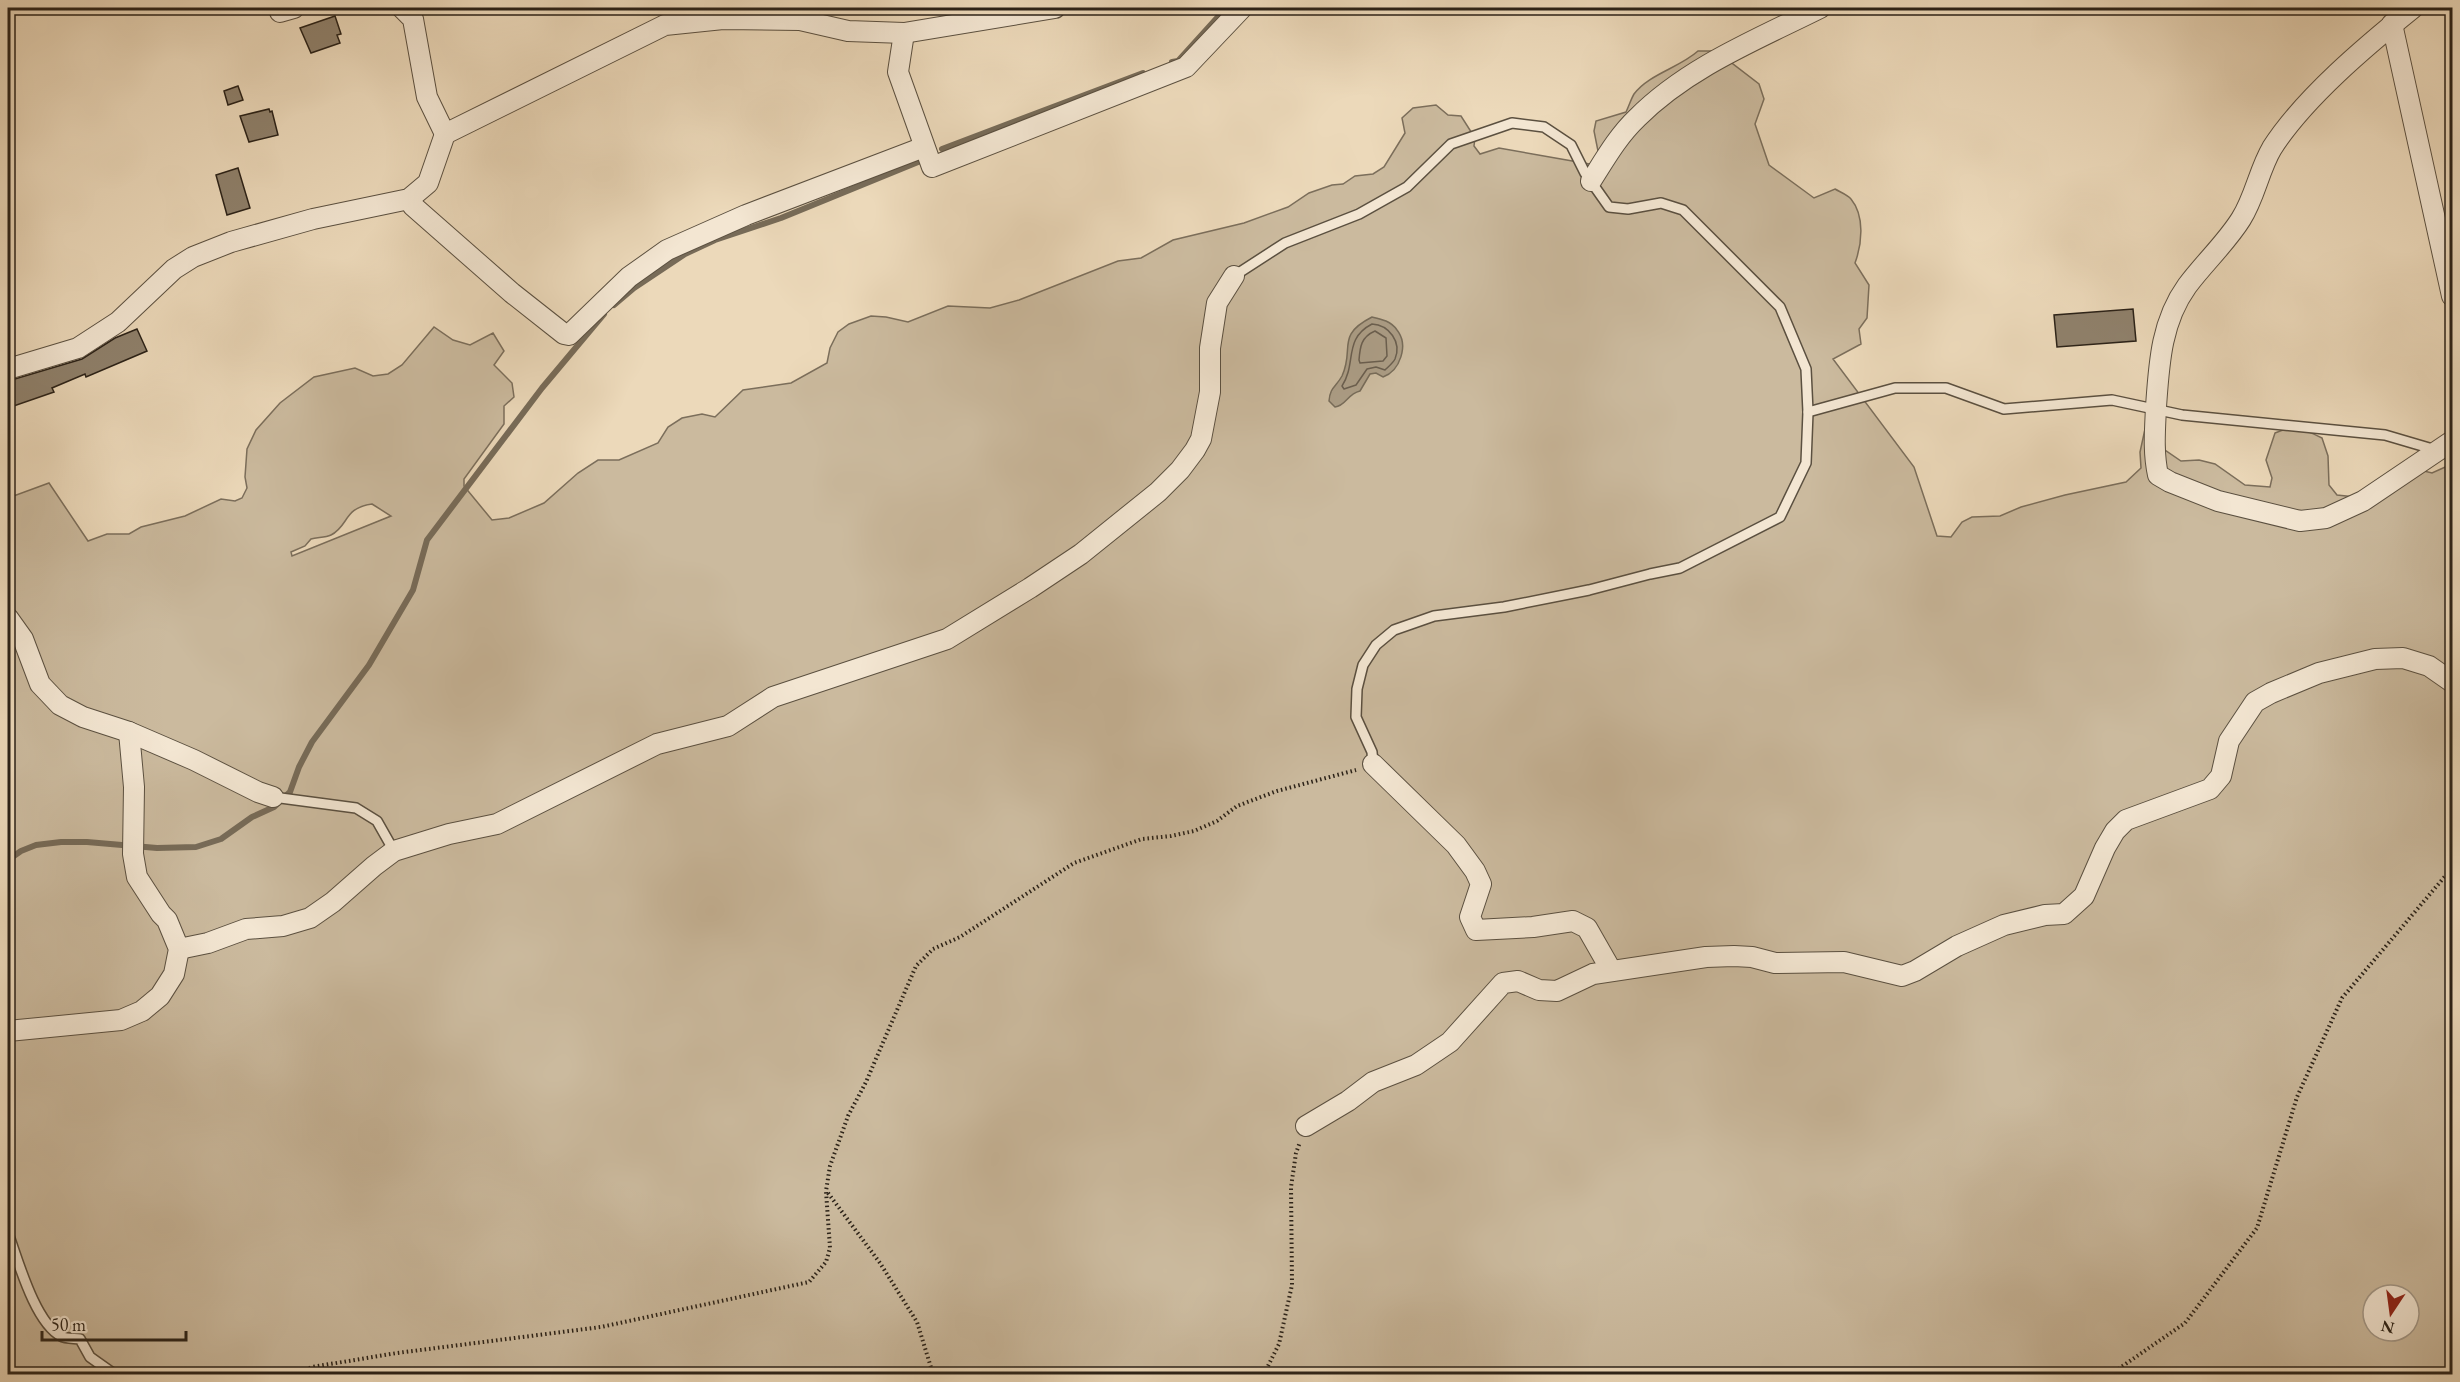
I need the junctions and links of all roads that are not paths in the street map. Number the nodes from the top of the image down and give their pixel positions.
1 (402, 8) edge
2 (1055, 8) edge
3 (1242, 8) edge
4 (1820, 8) edge
5 (2413, 8) edge
6 (796, 14) edge
7 (2392, 24) junction
8 (904, 33) junction
9 (445, 134) junction
10 (924, 147) junction
11 (1591, 181) junction
12 (409, 198) junction
13 (1234, 276) joint
14 (2452, 296) edge
15 (8, 369) edge
16 (2156, 410) junction
17 (1808, 412) junction
18 (2445, 446) edge
19 (8, 618) edge
20 (2452, 681) edge
21 (129, 732) junction
22 (1373, 764) joint
23 (273, 797) joint
24 (394, 851) junction
25 (179, 949) junction
26 (1611, 970) junction
27 (8, 1031) edge
28 (1306, 1126) road end
29 (8, 1233) edge
30 (114, 1374) edge

1 - 9 street
2 - 8 street
3 - 10 street
4 - 11 street
5 - 7 street
6 - 8 street
6 - 9 street
7 - 14 street
7 - 16 street
8 - 10 street
9 - 12 street
10 - 12 street
11 - 13 lane
11 - 17 lane
12 - 15 street
13 - 24 street
16 - 17 lane
16 - 18 lane
16 - 18 street
17 - 22 lane
19 - 21 street
20 - 26 street
21 - 23 street
21 - 25 street
22 - 26 street
23 - 24 lane
24 - 25 street
25 - 27 street
26 - 28 street
29 - 30 lane

